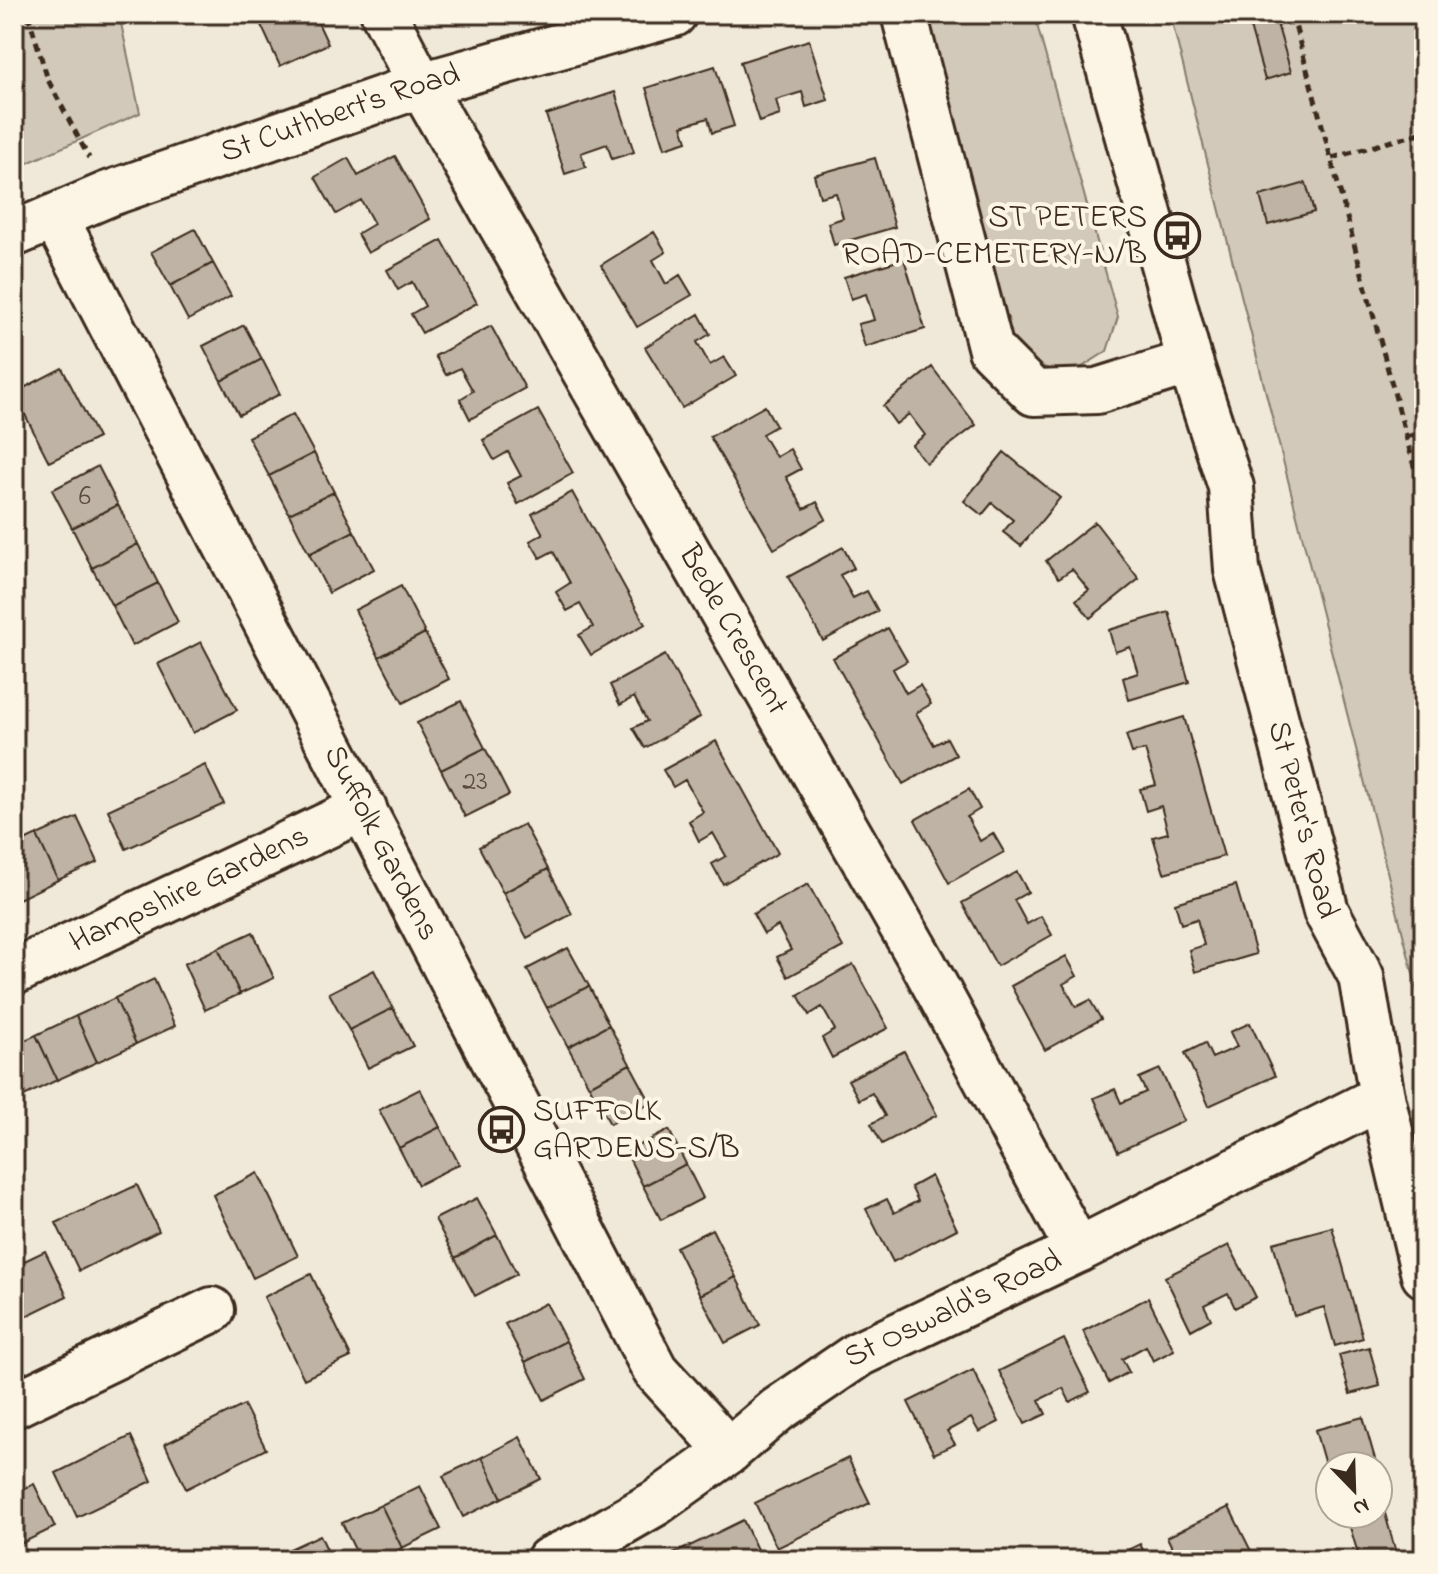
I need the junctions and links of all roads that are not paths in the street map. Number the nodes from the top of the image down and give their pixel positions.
1 (384, 14) edge
2 (674, 14) edge
3 (904, 14) edge
4 (1094, 14) edge
5 (421, 85) junction
6 (55, 217) junction
7 (14, 234) edge
8 (1190, 362) junction
9 (364, 808) junction
10 (14, 972) edge
11 (1382, 1097) junction
12 (1078, 1250) junction
13 (1424, 1275) edge
14 (212, 1310) dead end
15 (14, 1405) edge
16 (729, 1451) junction
17 (549, 1560) edge

1 - 5 street, Bede Crescent
2 - 5 street, St Cuthbert's Road
3 - 8 street
4 - 8 street, St Peter's Road
5 - 6 street, St Cuthbert's Road
5 - 12 street, Bede Crescent
6 - 7 street, St Cuthbert's Road
6 - 9 street, Suffolk Gardens
8 - 11 street, St Peter's Road
9 - 10 street, Hampshire Gardens
9 - 16 street, Suffolk Gardens
11 - 12 street, St Oswald's Road
11 - 13 street, St Peter's Road
12 - 16 street, St Oswald's Road
14 - 15 street
16 - 17 street, St Oswald's Road

